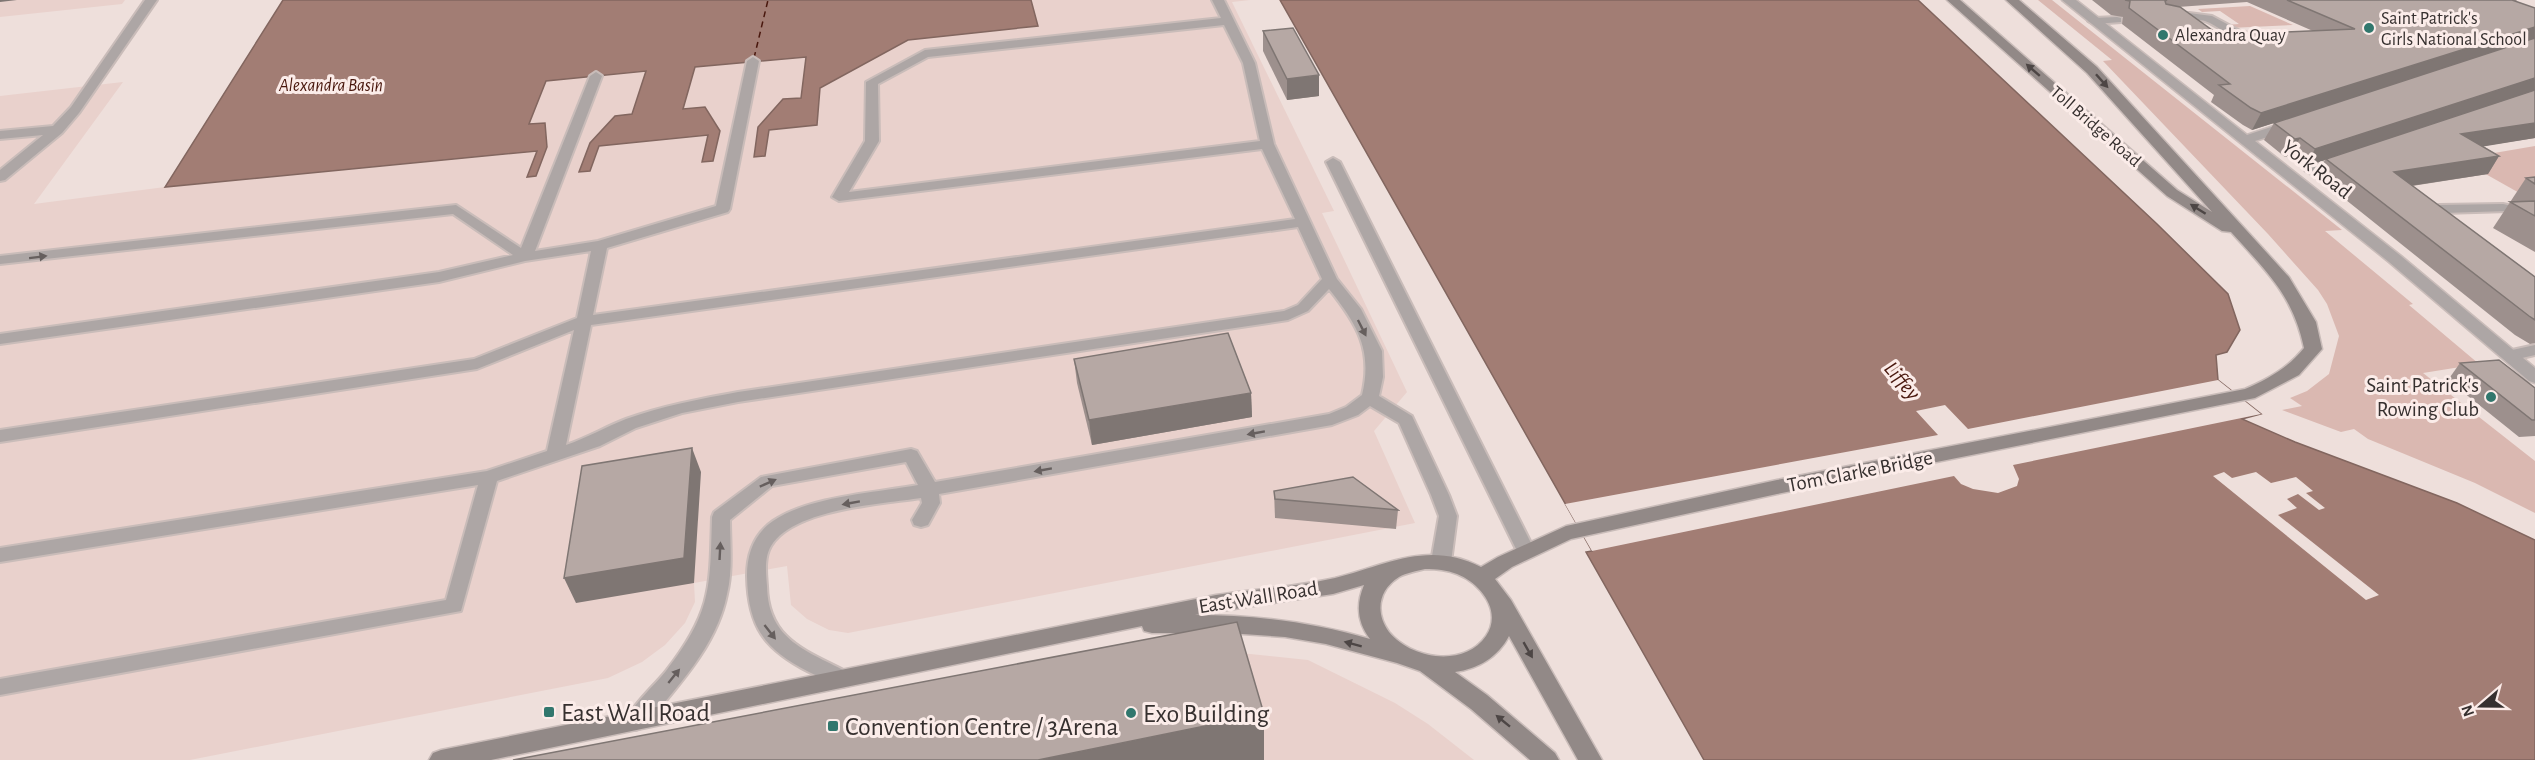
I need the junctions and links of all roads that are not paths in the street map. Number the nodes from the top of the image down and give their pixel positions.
1 (151, 0) edge
2 (1218, 0) edge
3 (1953, 0) edge
4 (2012, 0) edge
5 (2068, 0) edge
6 (2166, 18) edge
7 (2117, 20) dead end
8 (1228, 21) junction
9 (2094, 21) junction
10 (2271, 38) edge
11 (753, 61) dead end
12 (596, 76) dead end
13 (2308, 119) edge
14 (57, 130) junction
15 (0, 135) edge
16 (2248, 139) junction
17 (1267, 144) junction
18 (2358, 156) edge
19 (1333, 162) dead end
20 (2312, 171) dead end
21 (0, 177) edge
22 (2503, 208) dead end
23 (1304, 222) junction
24 (2455, 231) edge
25 (2247, 240) junction
26 (600, 245) junction
27 (525, 257) junction
28 (0, 260) edge
29 (1330, 280) junction
30 (582, 321) junction
31 (0, 339) edge
32 (2535, 350) edge
33 (2509, 356) junction
34 (2535, 378) edge
35 (2249, 394) joint
36 (1370, 398) junction
37 (0, 436) edge
38 (555, 456) junction
39 (489, 477) junction
40 (928, 489) junction
41 (921, 520) dead end
42 (1526, 551) junction
43 (0, 555) edge
44 (1441, 562) junction
45 (1409, 564) junction
46 (1480, 578) junction
47 (1499, 600) junction
48 (1106, 626) junction
49 (1418, 662) junction
50 (842, 679) junction
51 (0, 687) edge
52 (636, 721) junction
53 (503, 754) edge
54 (441, 760) edge
55 (1547, 760) edge
56 (1590, 760) edge

1 - 14 lane
2 - 8 lane
25 -> 3 main road, Toll Bridge Road
4 -> 25 main road, Toll Bridge Road
5 - 9 street, York Road
6 - 10 lane
7 - 9 lane
8 - 17 lane
8 - 17 lane
9 - 16 street, York Road
11 - 26 lane
12 - 27 lane
13 - 16 street
14 - 15 lane
14 - 21 lane
16 - 33 street, York Road
17 - 23 lane
18 - 20 street
19 - 42 lane
22 - 24 lane
23 - 29 lane
23 - 30 lane
25 - 35 main road, Toll Bridge Road
26 - 27 lane
26 - 30 lane
28 -> 27 lane
27 - 31 lane
29 -> 36 lane
29 - 38 lane
30 - 37 lane
30 - 38 lane
32 - 33 lane
33 - 34 street, York Road
35 - 42 main road, Tom Clarke Bridge
36 -> 40 lane
36 - 44 lane
38 - 39 lane
39 - 43 lane
39 - 51 lane
40 - 41 lane
40 -> 50 lane
52 -> 40 lane
42 - 46 main road, Tom Clarke Bridge
44 - 45 main road
44 - 46 main road
45 - 48 main road, East Wall Road
45 - 49 main road
46 - 47 main road
47 - 49 main road
47 -> 56 main road
49 -> 48 main road, East Wall Road
48 - 50 main road, East Wall Road
55 -> 49 main road
50 - 52 main road, East Wall Road
52 - 53 main road, East Wall Road
53 - 54 main road, East Wall Road

